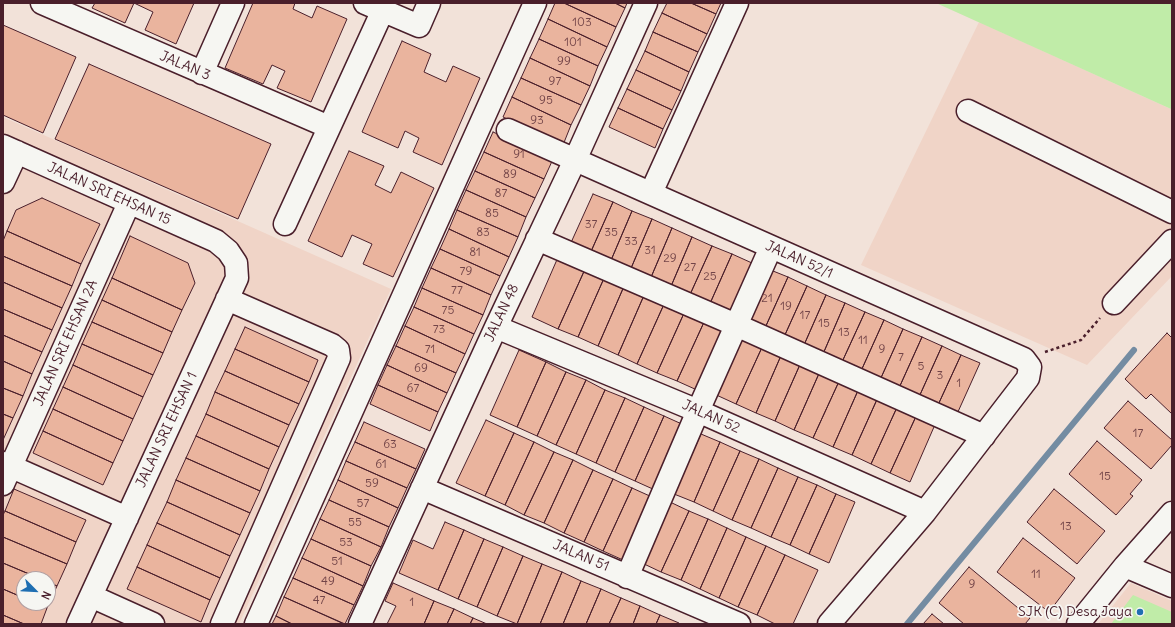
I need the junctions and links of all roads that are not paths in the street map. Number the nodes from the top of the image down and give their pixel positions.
1 (233, 3) edge
2 (429, 3) edge
3 (535, 3) edge
4 (646, 3) edge
5 (736, 3) edge
6 (55, 5) edge
7 (370, 5) edge
8 (202, 73) junction
9 (968, 111) dead end
10 (329, 127) junction
11 (508, 130) dead end
12 (10, 149) edge
13 (575, 160) junction
14 (3, 182) edge
15 (650, 193) junction
16 (129, 203) junction
17 (1172, 212) edge
18 (285, 224) dead end
19 (537, 239) junction
20 (1172, 241) edge
21 (216, 242) joint
22 (771, 247) junction
23 (227, 299) junction
24 (1114, 303) road end
25 (736, 325) junction
26 (496, 327) junction
27 (698, 411) junction
28 (984, 436) junction
29 (6, 471) edge
30 (422, 488) junction
31 (925, 512) junction
32 (1172, 513) edge
33 (127, 518) junction
34 (1125, 566) junction
35 (627, 577) junction
36 (1172, 586) edge
37 (91, 596) junction
38 (78, 624) edge
39 (153, 624) edge
40 (222, 624) edge
41 (256, 624) edge
42 (360, 624) edge
43 (739, 624) edge
44 (829, 624) edge
45 (1078, 624) edge

1 - 8 street
2 - 7 street
3 - 41 street
4 - 13 street, JALAN 48
5 - 15 street
6 - 8 street, JALAN 3
7 - 10 street
8 - 10 street, JALAN 3
9 - 17 street
10 - 18 street
11 - 13 street, JALAN 52/1
12 - 14 street
12 - 16 street, JALAN SRI EHSAN 15
13 - 15 street, JALAN 52/1
13 - 19 street, JALAN 48
15 - 22 street, JALAN 52/1
16 - 21 street, JALAN SRI EHSAN 15
16 - 29 street, JALAN SRI EHSAN 2A
19 - 25 street
19 - 26 street, JALAN 48
20 - 24 street
21 - 23 street, JALAN SRI EHSAN 1
22 - 25 street
22 - 28 street, JALAN 52/1
23 - 33 street, JALAN SRI EHSAN 1
23 - 40 street
25 - 27 street
25 - 28 street
26 - 27 street, JALAN 52
26 - 30 street, JALAN 48
27 - 31 street, JALAN 52
27 - 35 street
28 - 31 street
29 - 33 street
30 - 35 street, JALAN 51
30 - 42 street, JALAN 48
31 - 44 street
32 - 34 street
33 - 37 street, JALAN SRI EHSAN 1
34 - 36 street
34 - 45 street
35 - 43 street, JALAN 51
37 - 38 street, JALAN SRI EHSAN 1
37 - 39 street

